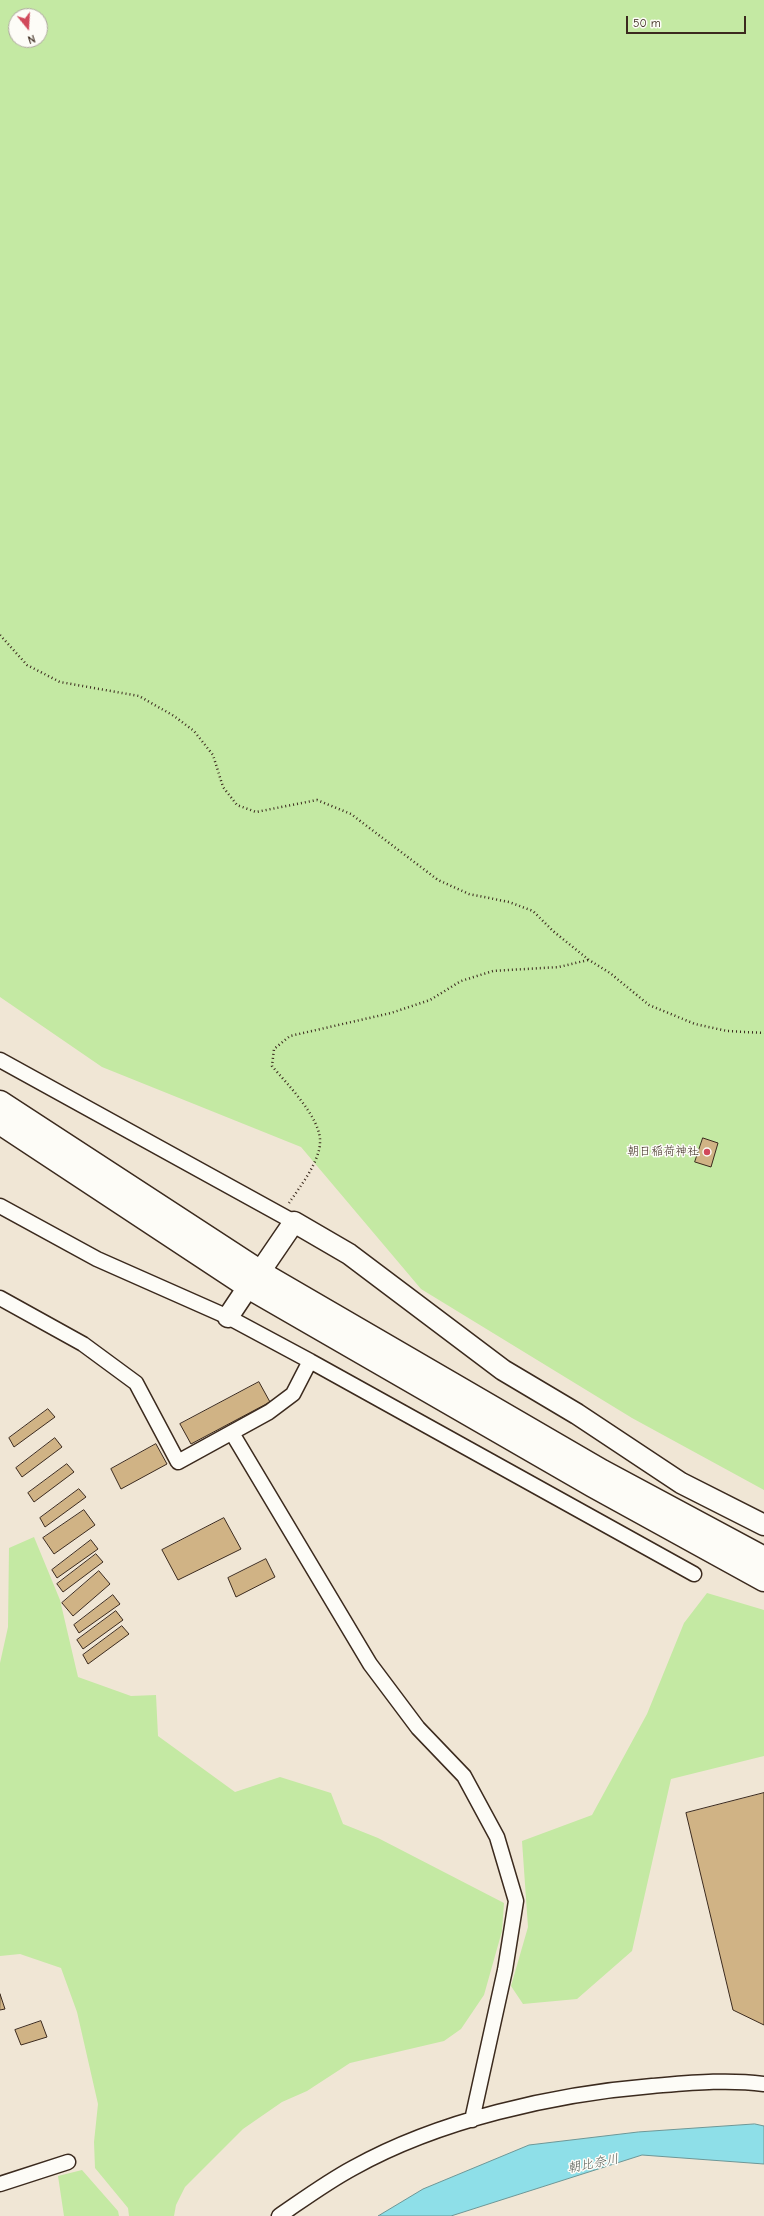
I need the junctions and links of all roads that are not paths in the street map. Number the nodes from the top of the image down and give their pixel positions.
1 (0, 1060) edge
2 (0, 1102) edge
3 (0, 1123) edge
4 (0, 1135) edge
5 (85, 1179) junction
6 (0, 1206) edge
7 (288, 1218) junction
8 (266, 1263) dead end
9 (242, 1296) dead end
10 (0, 1298) edge
11 (228, 1317) junction
12 (310, 1361) junction
13 (232, 1433) junction
14 (764, 1525) edge
15 (764, 1558) edge
16 (694, 1574) dead end
17 (764, 1580) edge
18 (764, 2084) edge
19 (472, 2120) junction
20 (68, 2162) dead end
21 (0, 2184) edge
22 (279, 2216) edge

1 - 7 street
2 - 15 highway
3 - 5 highway
4 - 5 highway
5 - 17 highway
6 - 11 street
7 - 8 street
7 - 14 street
9 - 11 street
10 - 13 street
11 - 12 street
12 - 13 street
12 - 16 street
13 - 19 street
18 - 19 street
19 - 22 street
20 - 21 street

